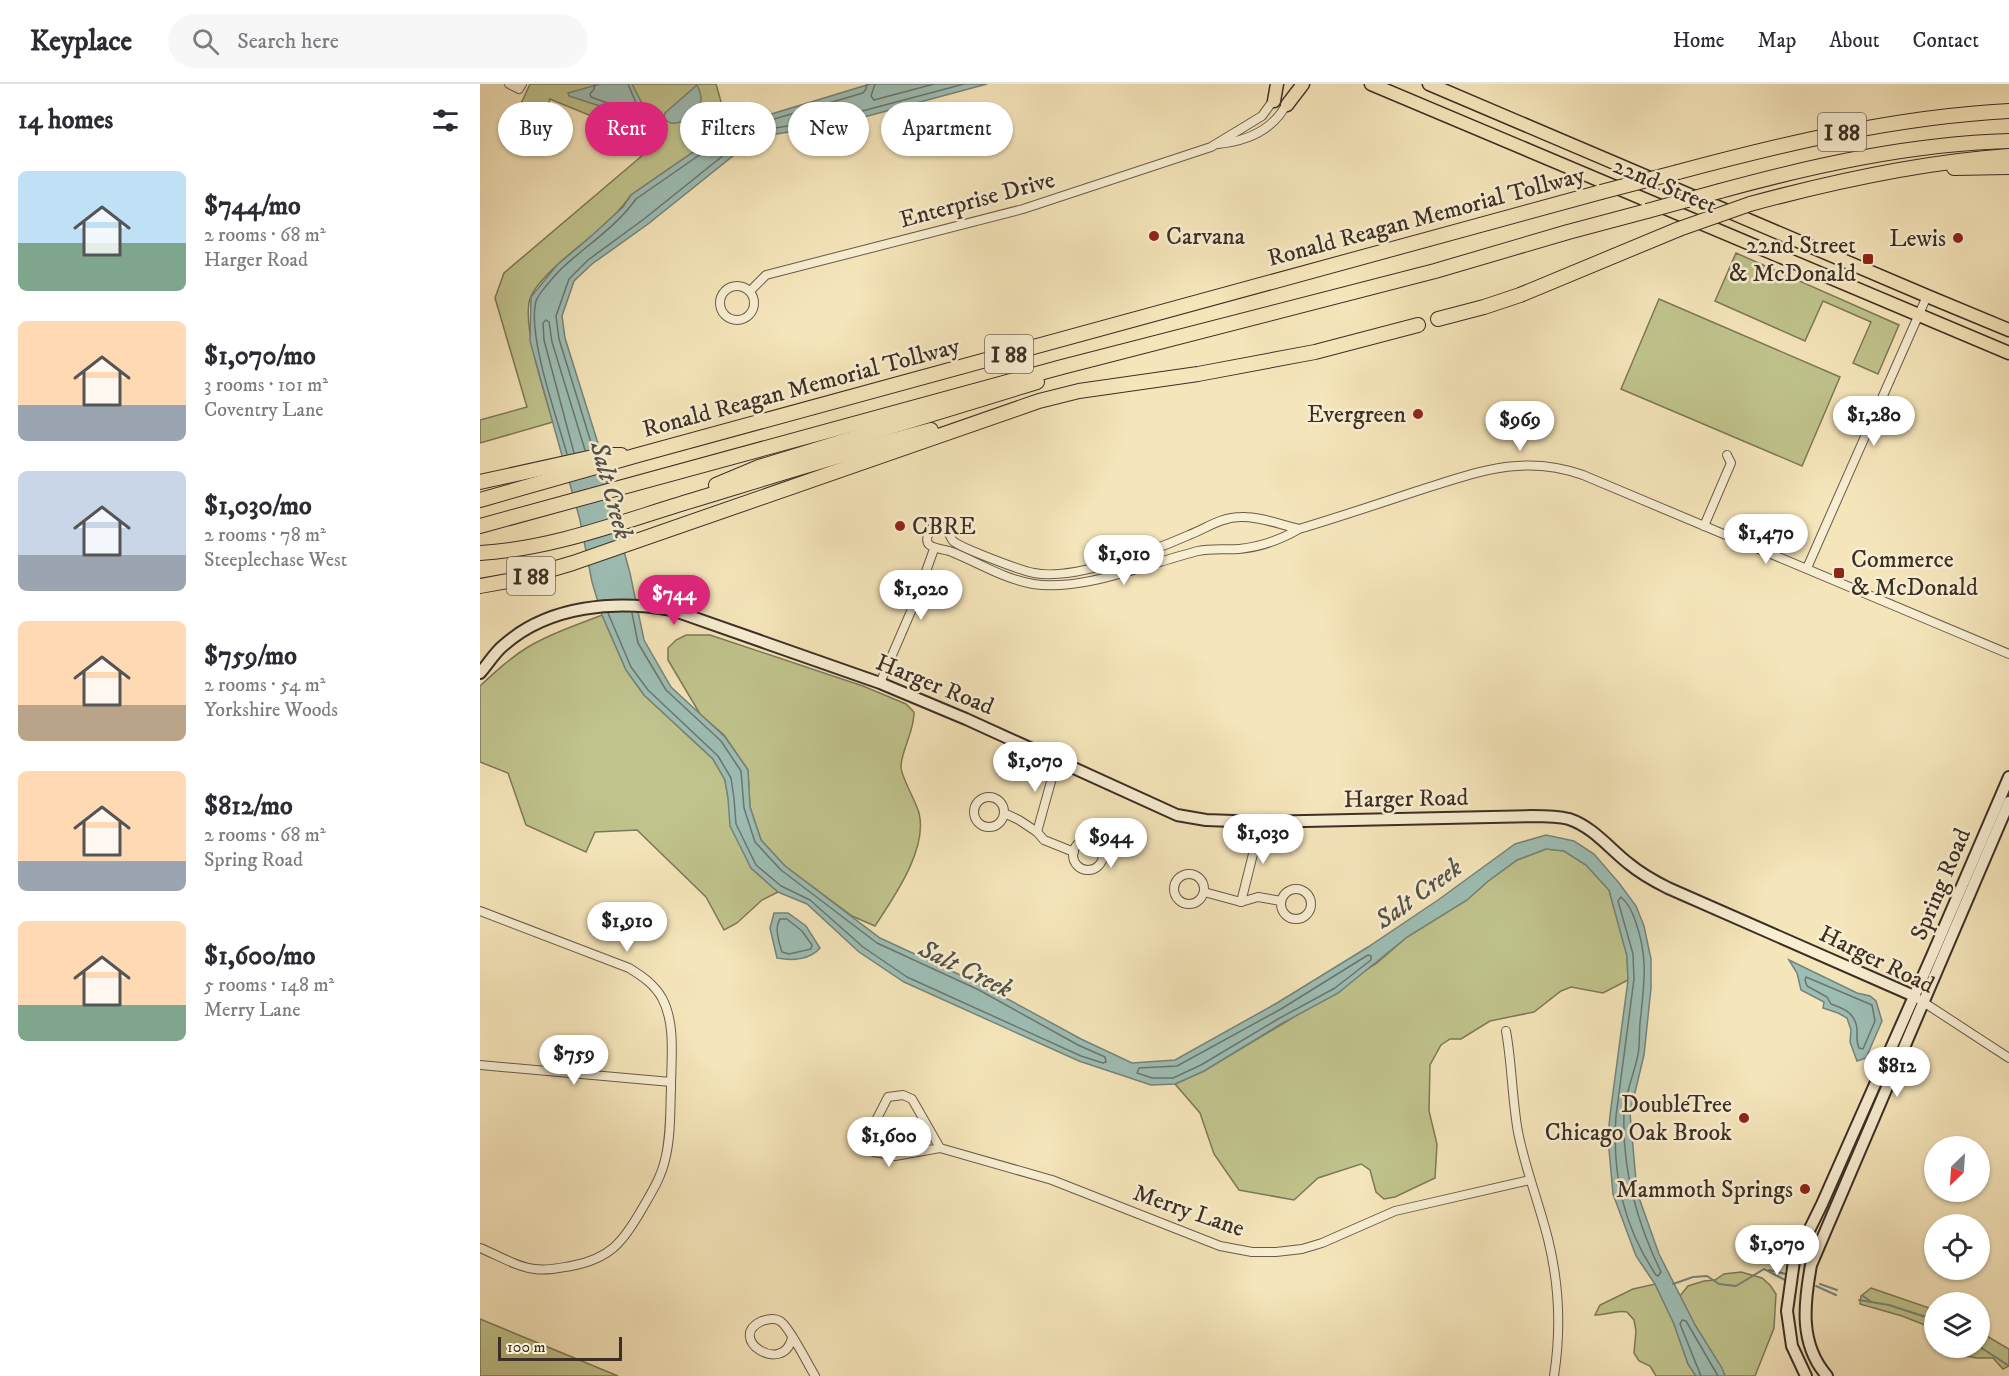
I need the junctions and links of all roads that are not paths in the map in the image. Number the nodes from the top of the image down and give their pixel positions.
1 (509, 84) edge
2 (522, 84) edge
3 (1277, 84) edge
4 (1281, 84) edge
5 (1296, 84) edge
6 (1303, 84) edge
7 (1371, 84) edge
8 (1429, 84) edge
9 (1274, 101) junction
10 (1287, 105) junction
11 (2009, 111) edge
12 (2009, 141) edge
13 (1217, 145) junction
14 (2009, 156) edge
15 (2009, 167) edge
16 (1845, 182) junction
17 (750, 291) junction
18 (1927, 297) junction
19 (1918, 315) junction
20 (1438, 319) dead end
21 (1418, 325) dead end
22 (2009, 330) edge
23 (2009, 354) edge
24 (1062, 367) junction
25 (1039, 401) junction
26 (638, 455) junction
27 (1727, 455) dead end
28 (547, 475) junction
29 (480, 482) edge
30 (480, 500) edge
31 (626, 521) junction
32 (480, 526) edge
33 (1704, 526) junction
34 (1299, 529) junction
35 (934, 549) junction
36 (480, 554) edge
37 (1807, 568) junction
38 (480, 586) edge
39 (2009, 654) edge
40 (480, 673) edge
41 (880, 683) junction
42 (1057, 760) junction
43 (2009, 777) edge
44 (2009, 802) edge
45 (1004, 813) dead end
46 (1261, 822) junction
47 (1037, 832) junction
48 (1074, 852) dead end
49 (1204, 892) dead end
50 (1281, 901) dead end
51 (1241, 902) junction
52 (480, 911) edge
53 (1919, 999) junction
54 (1506, 1031) dead end
55 (2009, 1058) edge
56 (480, 1065) edge
57 (671, 1082) junction
58 (940, 1148) junction
59 (1530, 1180) junction
60 (480, 1248) edge
61 (792, 1338) junction
62 (815, 1376) edge
63 (1554, 1376) edge
64 (1806, 1376) edge
65 (1827, 1376) edge

1 - 2 street
3 - 9 main road
4 - 9 street, Enterprise Drive
5 - 10 street, Enterprise Drive
6 - 10 main road
7 - 19 main road, 22nd Street
8 - 18 main road, 22nd Street
9 - 13 street, Enterprise Drive
10 - 13 street, Enterprise Drive
11 - 26 highway, Ronald Reagan Memorial Tollway / I 88, bridge
12 - 24 highway, Ronald Reagan Memorial Tollway / I 88, bridge
13 - 17 street, Enterprise Drive
14 - 16 highway, I 88
15 - 16 highway
16 - 20 highway, I 88, bridge
17 - 17 street
18 - 19 street
18 - 22 main road, 22nd Street
19 - 23 main road, 22nd Street
19 - 37 street
21 - 25 highway, I 88
24 - 31 highway
24 - 32 highway, Ronald Reagan Memorial Tollway / I 88
25 - 31 highway
25 - 38 highway, I 88
26 - 28 highway, Ronald Reagan Memorial Tollway / I 88
26 - 28 highway
27 - 33 street
28 - 29 highway
28 - 30 highway, Ronald Reagan Memorial Tollway / I 88
31 - 36 highway
33 - 34 street
33 - 37 street
34 - 35 street
34 - 35 street
35 - 41 street
37 - 39 street
40 - 41 street, Harger Road
41 - 42 street, Harger Road
42 - 46 street, Harger Road
42 - 47 street
43 - 53 street, Spring Road
44 - 53 street, Spring Road
45 - 47 street
46 - 51 street
46 - 53 street, Harger Road
47 - 48 street
49 - 51 street
50 - 51 street
52 - 57 street
53 - 55 street, Harger Road
53 - 64 street, Spring Road
53 - 65 street, Spring Road
54 - 59 street
56 - 57 street
57 - 60 street
58 - 58 street, Merry Lane
58 - 59 street, Merry Lane
59 - 63 street
61 - 61 street
61 - 62 street

